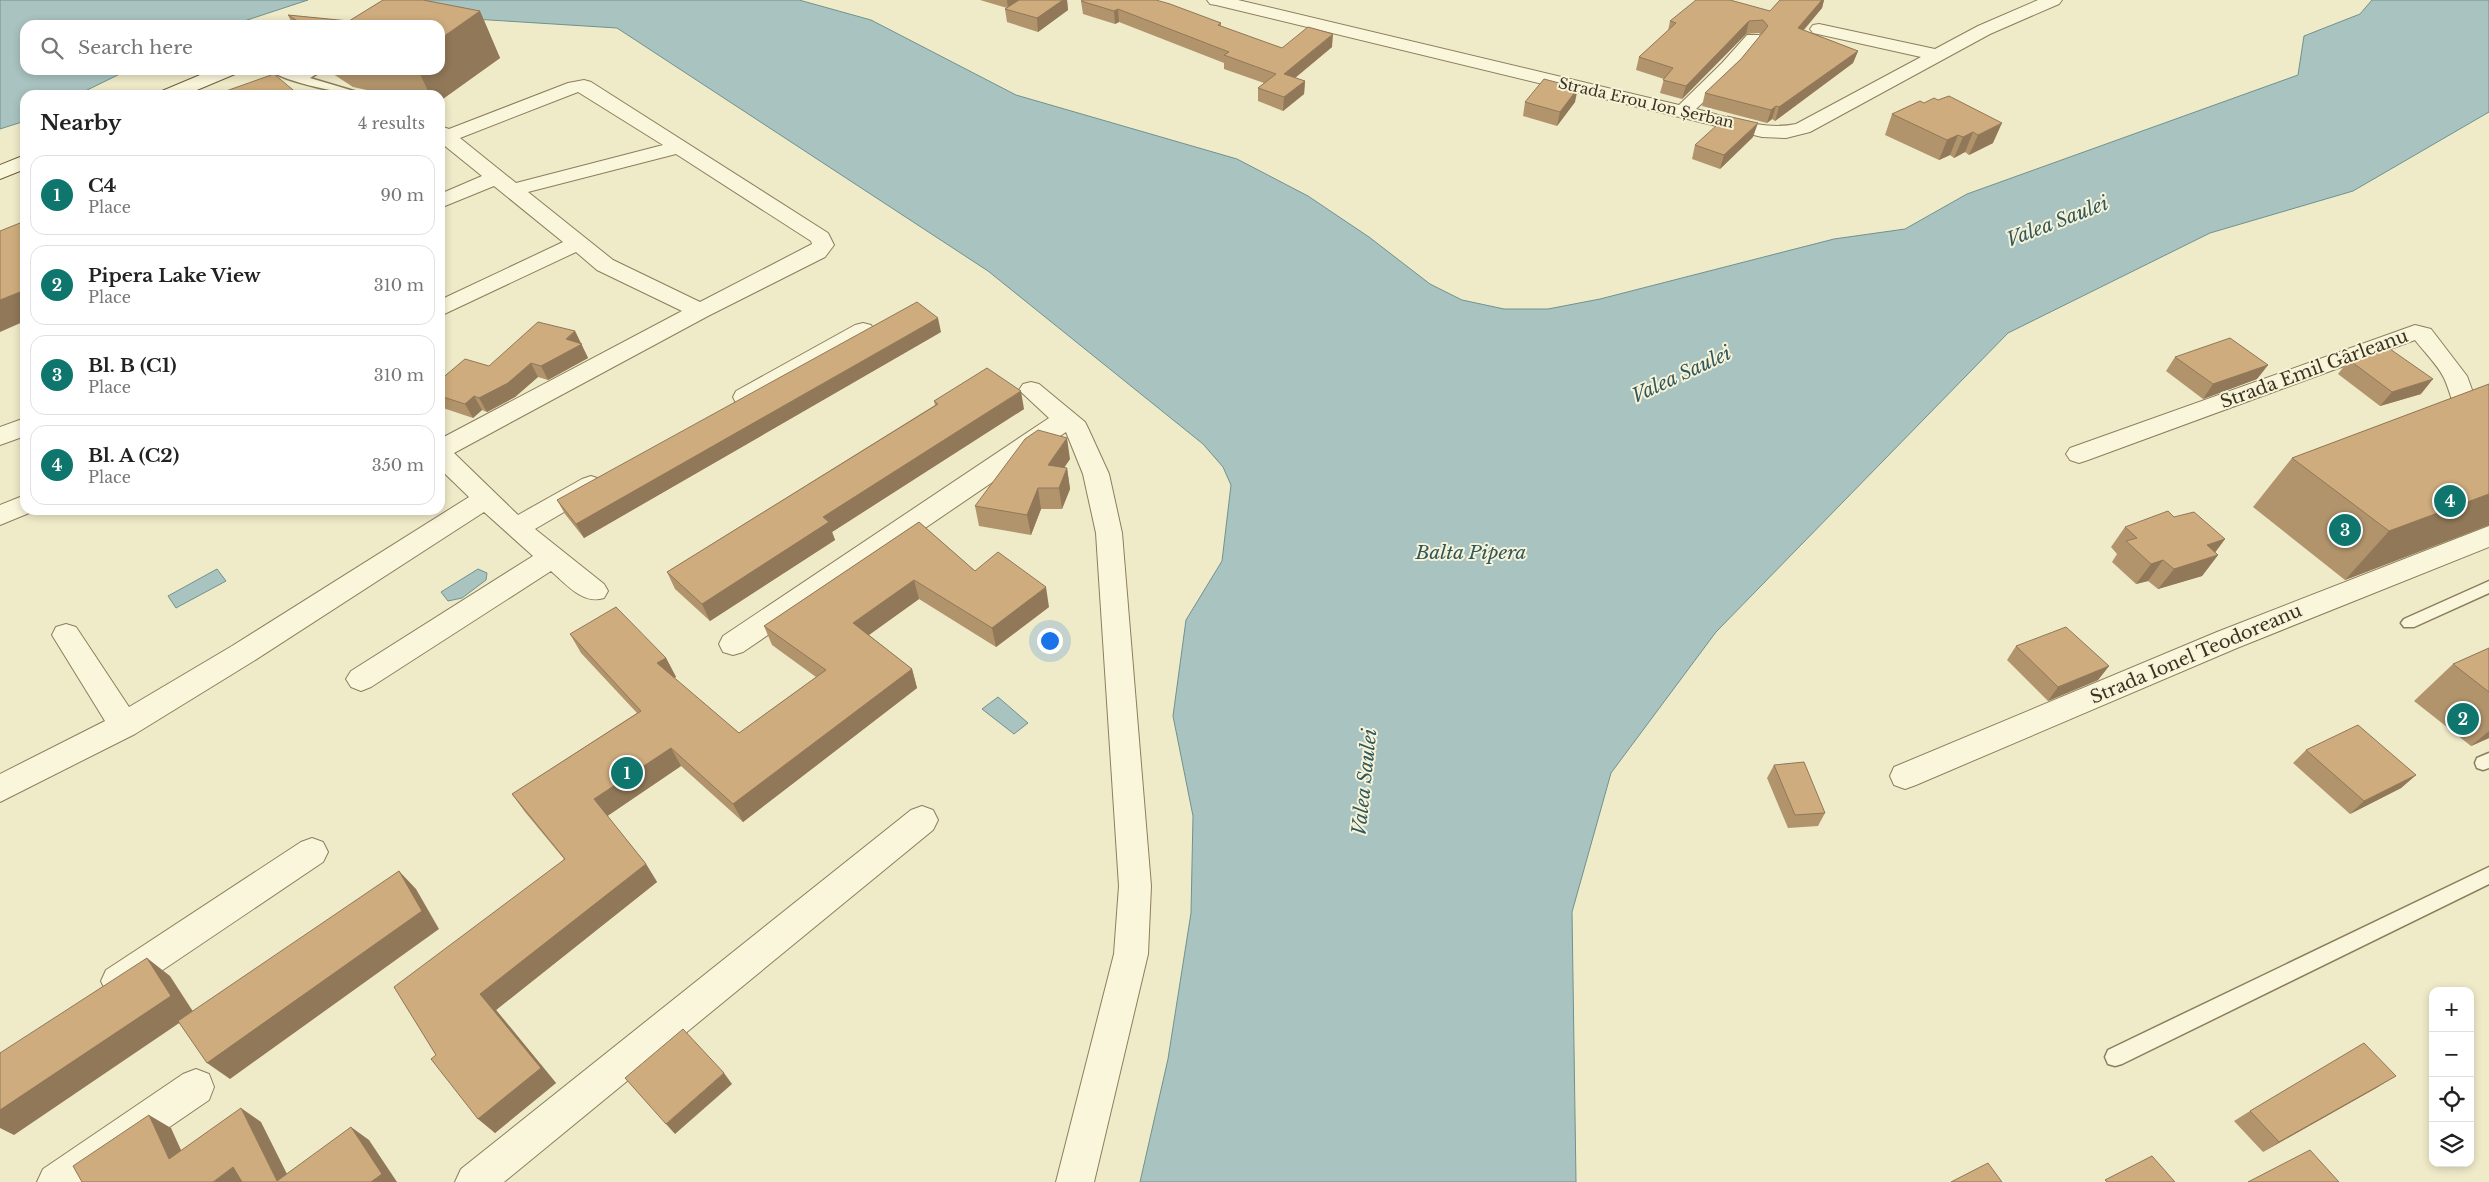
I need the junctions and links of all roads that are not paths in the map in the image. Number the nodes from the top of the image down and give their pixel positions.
1 (1216, 0) edge
2 (2053, 0) edge
3 (1819, 29) dead end
4 (1753, 39) dead end
5 (1938, 55) junction
6 (216, 75) edge
7 (289, 75) edge
8 (309, 75) edge
9 (301, 79) junction
10 (181, 90) edge
11 (343, 90) edge
12 (1684, 112) junction
13 (445, 133) edge
14 (445, 136) edge
15 (680, 146) junction
16 (20, 163) edge
17 (0, 173) edge
18 (505, 183) junction
19 (445, 201) edge
20 (577, 243) junction
21 (445, 307) edge
22 (700, 311) junction
23 (863, 330) edge
24 (1031, 390) dead end
25 (724, 409) edge
26 (1065, 419) junction
27 (20, 428) edge
28 (0, 437) edge
29 (2489, 448) edge
30 (445, 449) edge
31 (2079, 454) dead end
32 (445, 457) edge
33 (611, 473) edge
34 (485, 499) junction
35 (516, 528) junction
36 (2489, 536) edge
37 (552, 557) junction
38 (2489, 587) edge
39 (594, 591) dead end
40 (2409, 623) dead end
41 (66, 635) dead end
42 (733, 644) dead end
43 (361, 679) dead end
44 (124, 725) junction
45 (1905, 776) dead end
46 (0, 789) edge
47 (922, 820) dead end
48 (312, 852) dead end
49 (2489, 875) edge
50 (90, 999) edge
51 (2115, 1058) dead end
52 (196, 1087) dead end
53 (56, 1182) edge
54 (474, 1182) edge
55 (1075, 1182) edge

1 - 12 street, Strada Erou Ion Șerban
2 - 5 street, Strada Erou Ion Șerban
3 - 5 street
4 - 12 street
5 - 12 street, Strada Erou Ion Șerban
6 - 10 street
7 - 9 lane
8 - 9 lane
9 - 11 lane
13 - 15 street
14 - 18 street
15 - 18 street
15 - 22 street
16 - 17 street
18 - 19 street
18 - 20 street
20 - 21 street
20 - 22 street
22 - 30 street
23 - 25 street
24 - 26 street
26 - 42 street
26 - 55 street
27 - 28 street
29 - 31 street, Strada Emil Gârleanu
32 - 34 street
33 - 35 street
34 - 35 street
34 - 44 street
35 - 37 street
36 - 45 street, Strada Ionel Teodoreanu
37 - 39 street
37 - 43 street
38 - 40 lane
41 - 44 street
44 - 46 street
47 - 54 street
48 - 50 street
49 - 51 lane
52 - 53 street

